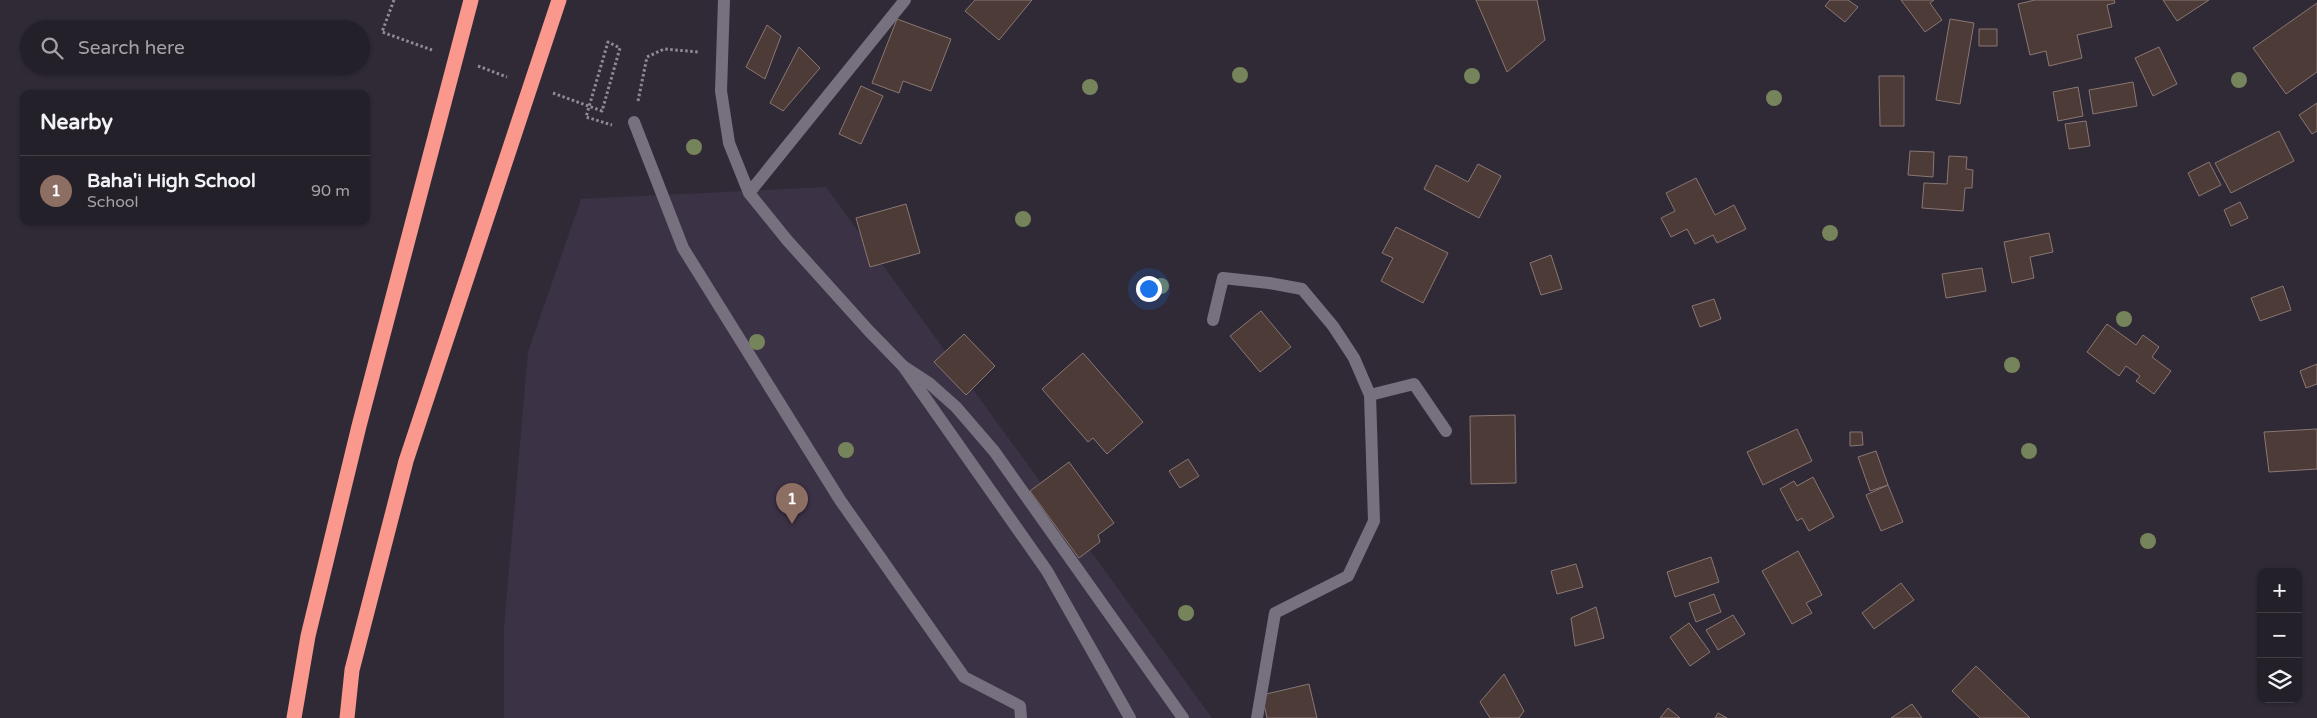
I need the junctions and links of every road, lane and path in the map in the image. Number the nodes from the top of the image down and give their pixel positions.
1 (394, 0) edge
2 (471, 0) edge
3 (559, 0) edge
4 (724, 0) edge
5 (905, 0) edge
6 (382, 32) dead end
7 (620, 48) dead end
8 (722, 55) junction
9 (634, 122) junction
10 (749, 193) junction
11 (1213, 320) dead end
12 (903, 366) junction
13 (1370, 395) junction
14 (1446, 431) dead end
15 (294, 718) edge
16 (347, 718) edge
17 (1021, 718) edge
18 (1130, 718) edge
19 (1183, 718) edge
20 (1257, 718) edge

1 - 6 path
2 - 15 highway
3 - 16 highway
4 - 8 street
5 - 10 street
7 - 9 path
8 - 9 path
8 - 10 street
9 - 17 street
10 - 12 street
11 - 13 street
12 - 18 street
12 - 19 street
13 - 14 street
13 - 20 street

